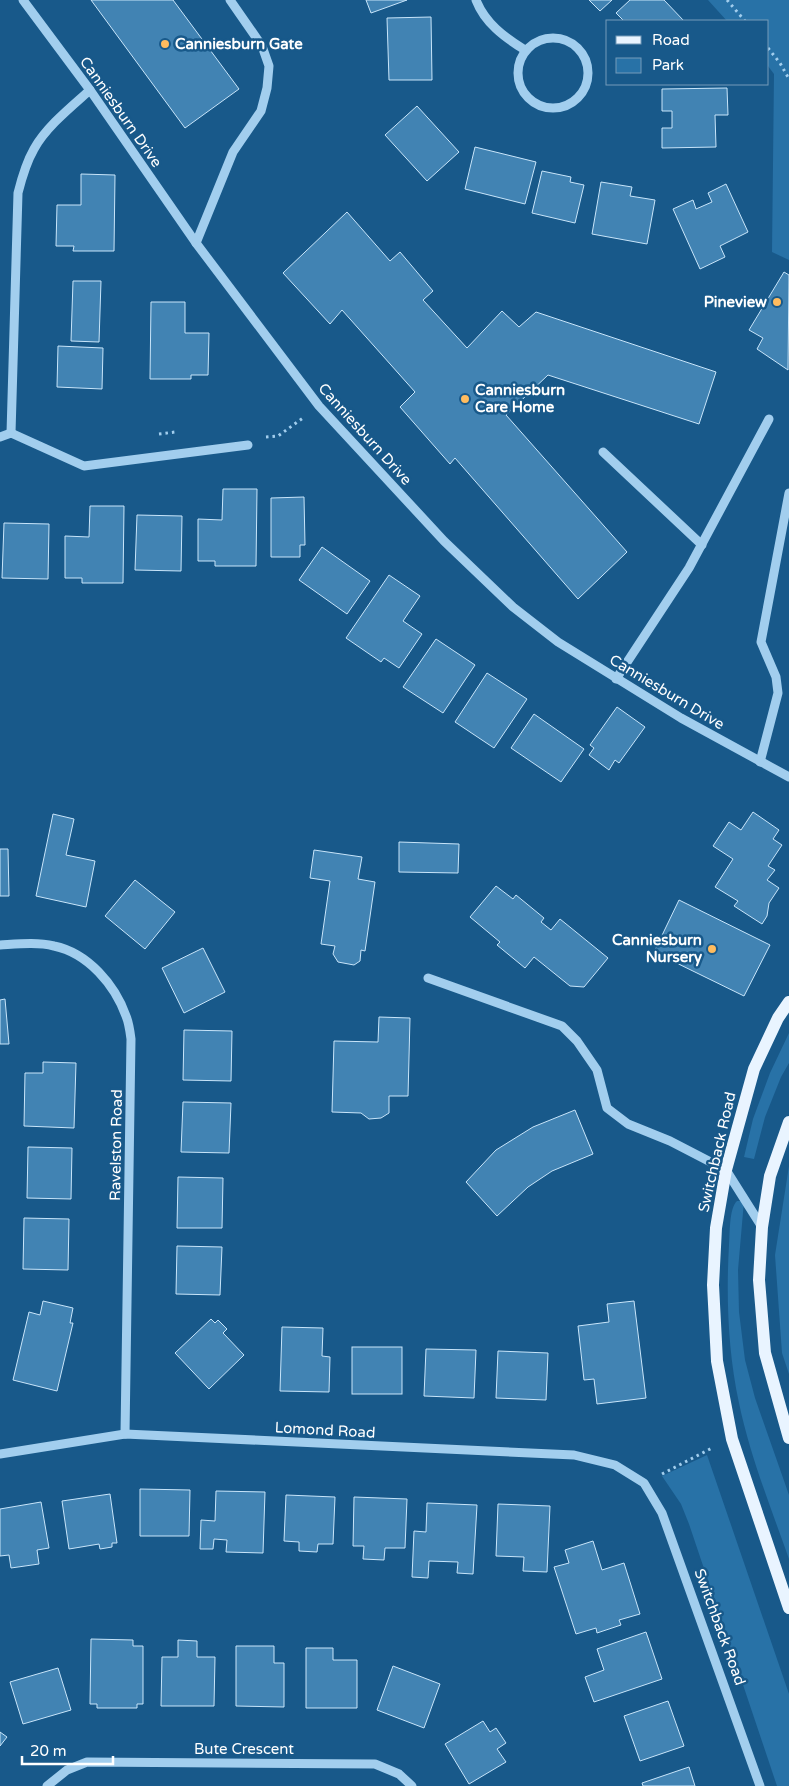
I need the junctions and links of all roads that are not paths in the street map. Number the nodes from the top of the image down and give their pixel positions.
1 (23, 0) edge
2 (230, 0) edge
3 (476, 0) edge
4 (525, 50) junction
5 (90, 90) junction
6 (196, 243) junction
7 (769, 419) dead end
8 (11, 432) junction
9 (0, 437) edge
10 (248, 445) dead end
11 (603, 452) dead end
12 (789, 493) edge
13 (702, 545) junction
14 (616, 679) junction
15 (760, 762) junction
16 (789, 777) edge
17 (0, 945) edge
18 (428, 978) dead end
19 (789, 1002) edge
20 (789, 1122) edge
21 (726, 1170) junction
22 (762, 1227) junction
23 (125, 1434) junction
24 (789, 1438) edge
25 (0, 1454) edge
26 (644, 1483) joint
27 (789, 1608) edge
28 (47, 1786) edge
29 (412, 1786) edge
30 (760, 1786) edge

1 - 5 street, Canniesburn Drive
2 - 6 street
3 - 4 street
4 - 4 street
5 - 6 street, Canniesburn Drive
5 - 8 street
6 - 14 street, Canniesburn Drive
7 - 13 street
8 - 9 street
8 - 10 street
11 - 13 street
12 - 15 street
13 - 14 street
14 - 15 street, Canniesburn Drive
15 - 16 street, Canniesburn Drive
17 - 23 street, Ravelston Road
18 - 21 street
19 - 21 main road, Switchback Road
20 - 22 main road
21 - 22 street
21 - 27 main road, Switchback Road
22 - 24 main road
23 - 25 street, Lomond Road
23 - 26 street, Lomond Road
26 - 30 street, Switchback Road
28 - 29 street, Bute Crescent

